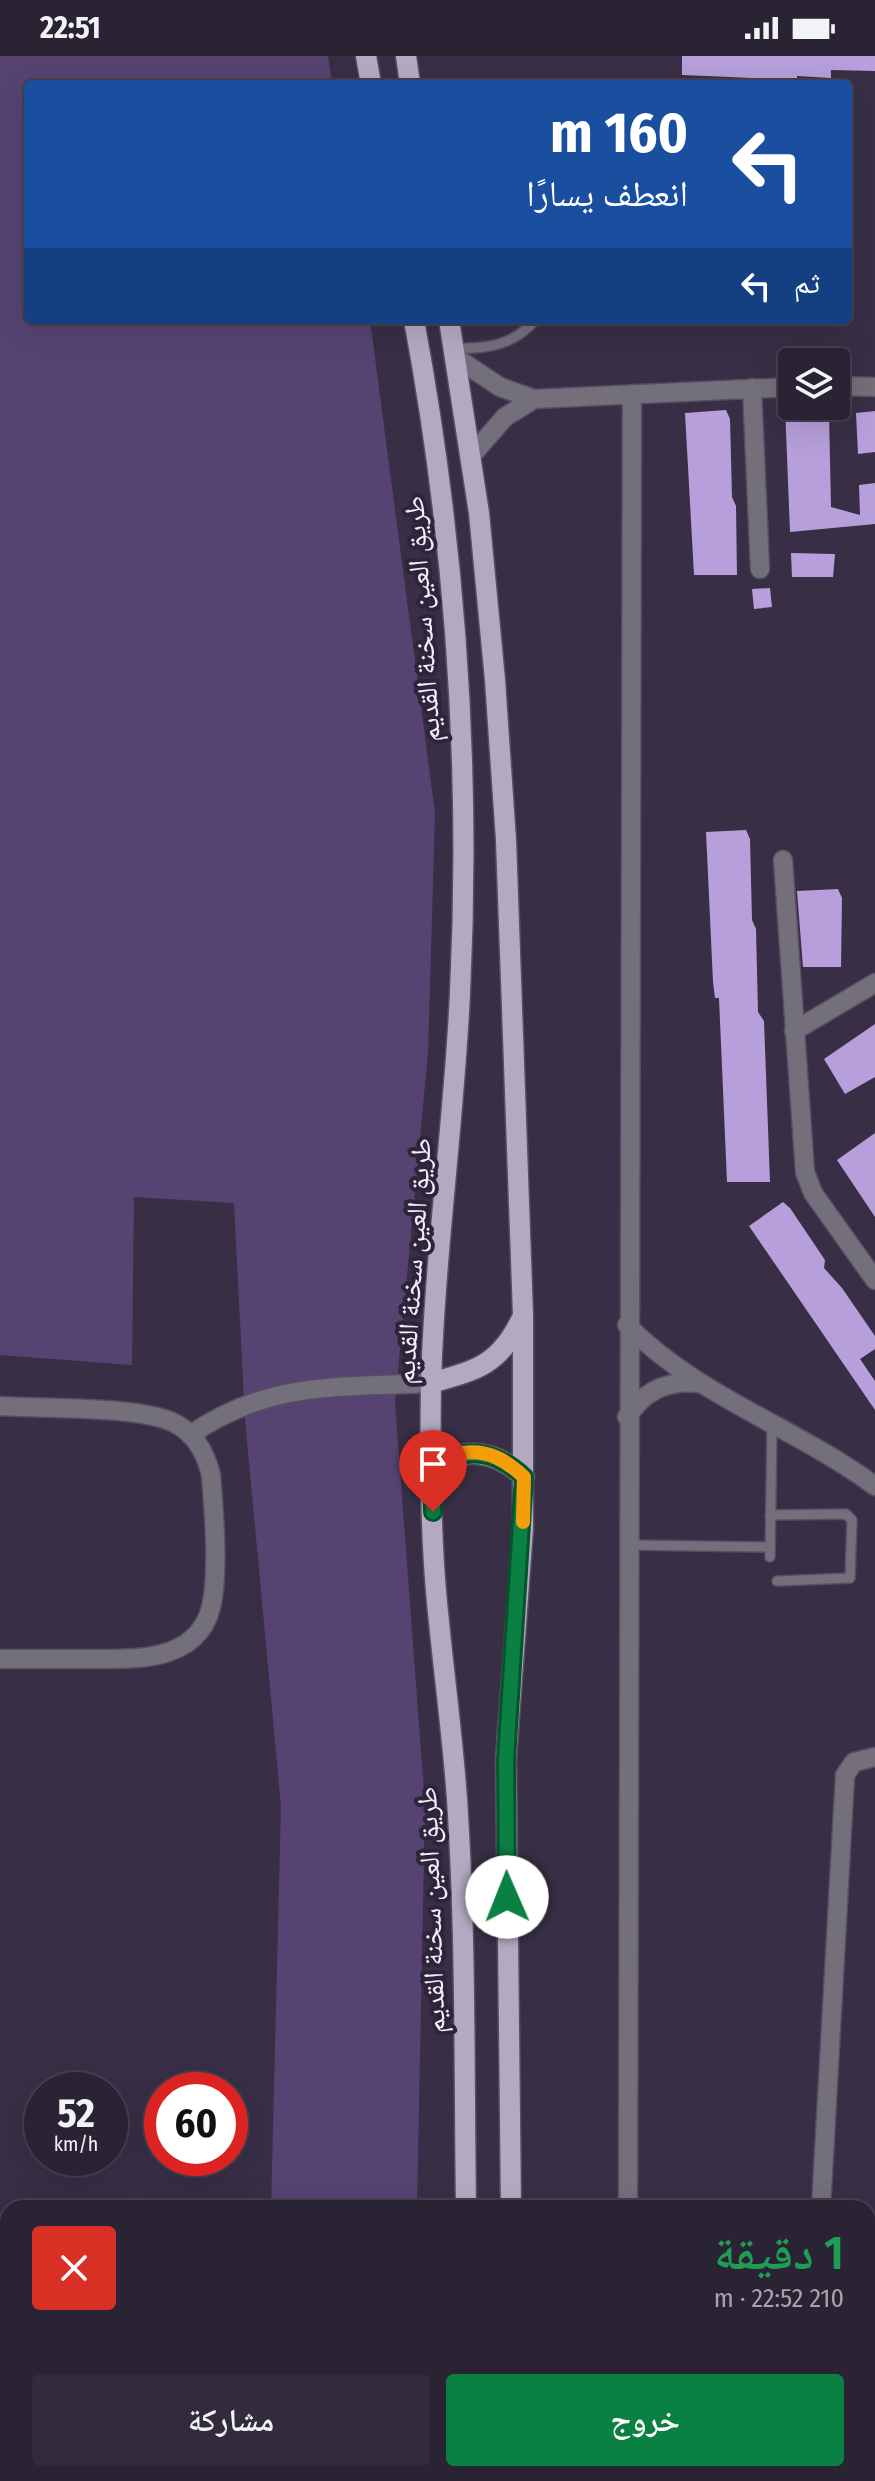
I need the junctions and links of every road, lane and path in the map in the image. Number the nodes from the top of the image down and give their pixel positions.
1 (366, 56) edge
2 (406, 56) edge
3 (370, 80) edge
4 (409, 80) edge
5 (415, 324) edge
6 (450, 324) edge
7 (532, 324) edge
8 (455, 352) junction
9 (850, 386) edge
10 (778, 387) edge
11 (875, 387) edge
12 (752, 388) junction
13 (632, 394) junction
14 (534, 399) junction
15 (471, 456) junction
16 (760, 569) dead end
17 (783, 860) dead end
18 (875, 983) edge
19 (794, 1031) junction
20 (875, 1280) edge
21 (523, 1315) junction
22 (627, 1325) junction
23 (431, 1383) junction
24 (698, 1383) junction
25 (0, 1406) edge
26 (627, 1417) junction
27 (772, 1426) junction
28 (190, 1435) junction
29 (432, 1466) junction
30 (524, 1477) junction
31 (875, 1486) edge
32 (770, 1515) junction
33 (627, 1545) junction
34 (777, 1581) dead end
35 (0, 1659) edge
36 (875, 1757) edge
37 (466, 2200) edge
38 (511, 2200) edge
39 (628, 2200) edge
40 (821, 2200) edge

1 - 3 main road
2 - 4 main road
5 - 23 main road, طريق العين سخنة القديم
6 - 8 main road
7 - 8 lane
8 - 14 street
8 - 15 main road
9 - 11 street
10 - 12 street
12 - 13 street
12 - 16 street
13 - 14 street
13 - 22 street
14 - 15 street
15 - 21 main road
17 - 19 street
18 - 19 street
19 - 20 street
21 - 23 main road
21 - 30 main road
22 - 24 street
22 - 26 street
23 - 28 street
23 - 29 main road, طريق العين سخنة القديم
24 - 26 street
24 - 27 street
25 - 28 street
26 - 33 street
27 - 31 street
27 - 32 lane
28 - 35 street
29 - 30 main road
29 - 37 main road, طريق العين سخنة القديم
30 - 38 main road
32 - 33 lane
32 - 34 lane
33 - 39 street
36 - 40 street

